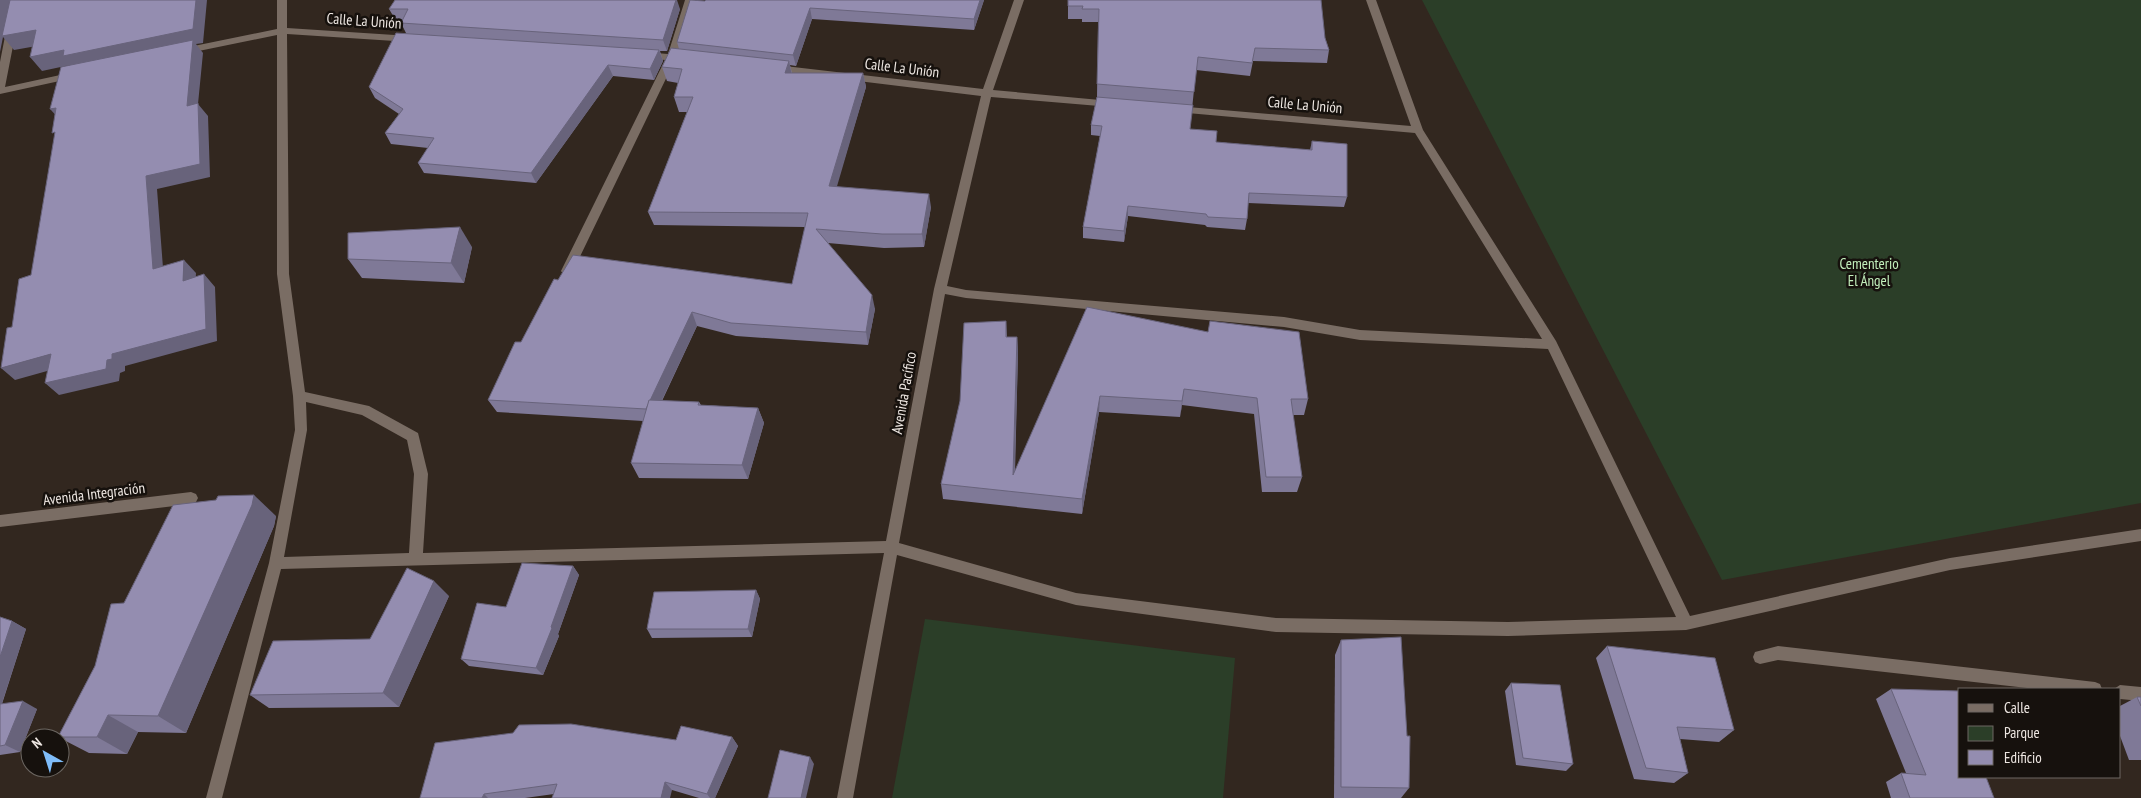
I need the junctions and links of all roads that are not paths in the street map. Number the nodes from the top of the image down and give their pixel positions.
1 (17, 0) edge
2 (282, 0) edge
3 (690, 0) edge
4 (1019, 0) edge
5 (1371, 0) edge
6 (281, 31) junction
7 (418, 40) edge
8 (175, 54) edge
9 (632, 54) edge
10 (672, 56) junction
11 (691, 59) edge
12 (770, 68) edge
13 (87, 72) edge
14 (0, 89) edge
15 (987, 93) junction
16 (1124, 105) edge
17 (1163, 108) edge
18 (1418, 130) junction
19 (566, 275) edge
20 (940, 289) junction
21 (1552, 344) junction
22 (299, 396) junction
23 (191, 498) dead end
24 (0, 522) edge
25 (2141, 535) edge
26 (892, 548) junction
27 (416, 559) junction
28 (276, 563) junction
29 (1686, 622) junction
30 (1760, 656) dead end
31 (2086, 688) edge
32 (2121, 692) edge
33 (2141, 694) edge
34 (214, 798) edge
35 (845, 798) edge

1 - 14 street
2 - 6 street
3 - 10 street
4 - 15 street, Avenida Pacífico
5 - 18 street
6 - 7 street, Calle La Unión
6 - 8 street, Calle La Unión
6 - 22 street
9 - 10 street
10 - 11 street
10 - 19 street
12 - 15 street, Calle La Unión
13 - 14 street
15 - 16 street, Calle La Unión
15 - 20 street, Avenida Pacífico
17 - 18 street, Calle La Unión
18 - 21 street
20 - 21 street
20 - 26 street, Avenida Pacífico
21 - 29 street
22 - 27 street
22 - 28 street
23 - 24 street, Avenida Integración
25 - 29 street
26 - 27 street
26 - 29 street
26 - 35 street, Avenida Pacífico
27 - 28 street
28 - 34 street
30 - 31 street
32 - 33 street

